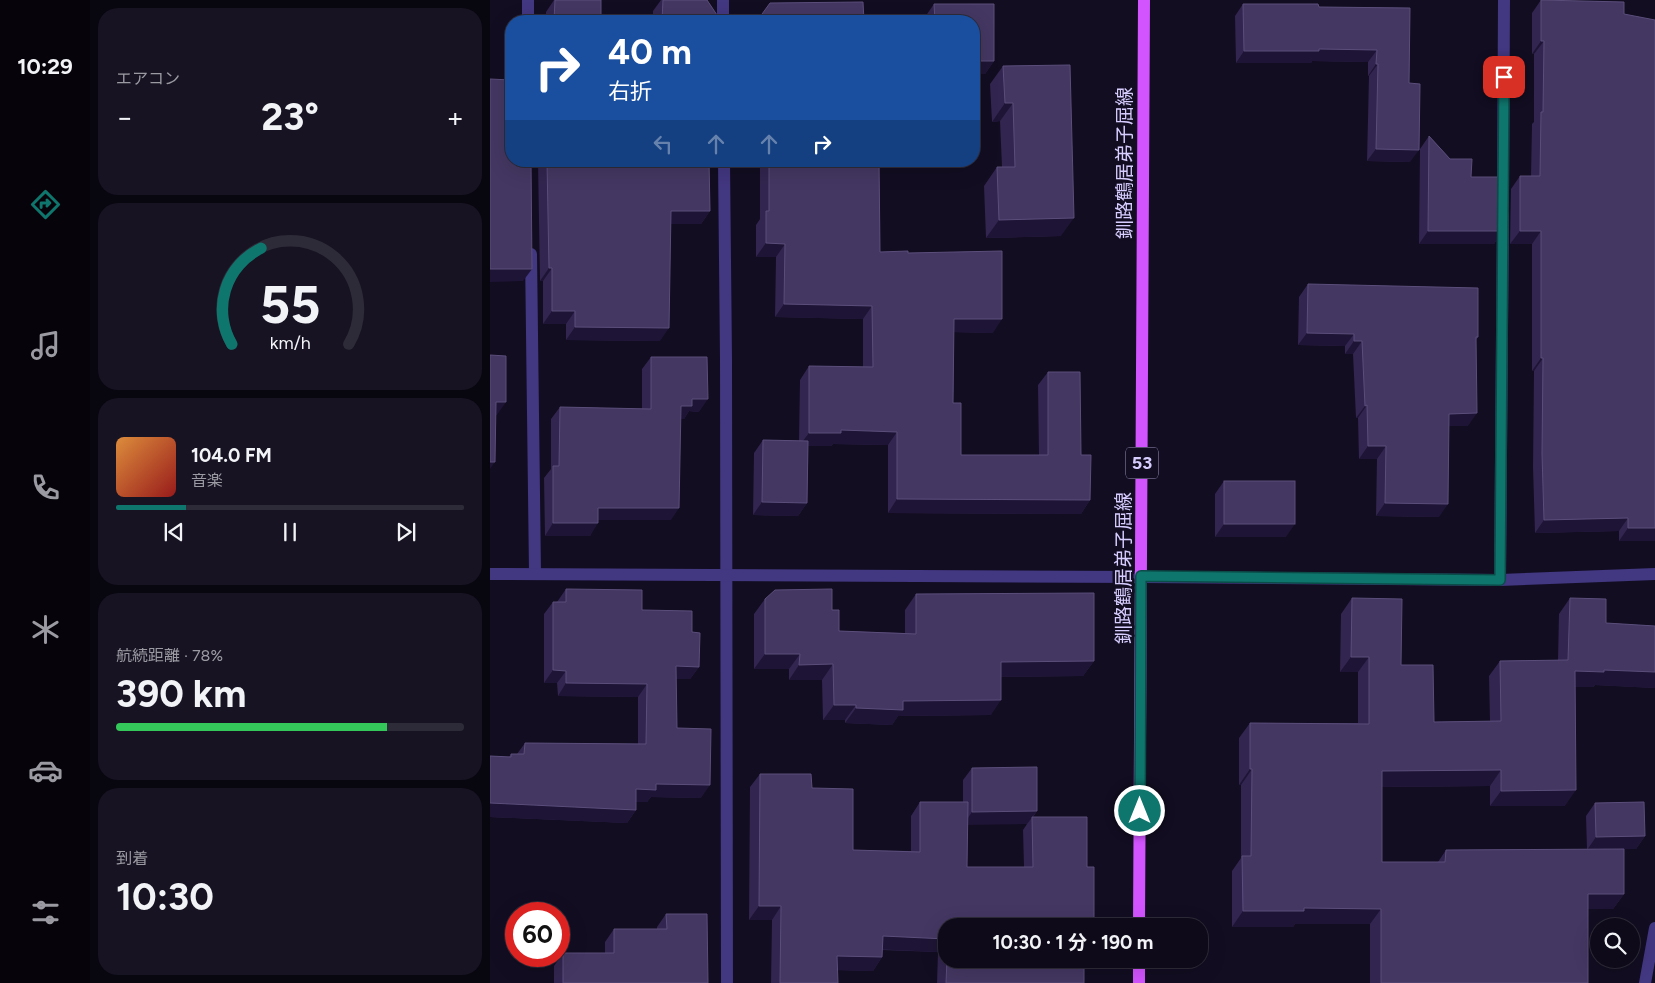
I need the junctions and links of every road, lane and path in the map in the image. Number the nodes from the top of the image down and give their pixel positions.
1 (528, 0) edge
2 (722, 0) edge
3 (1144, 0) edge
4 (1504, 0) edge
5 (528, 15) edge
6 (723, 15) edge
7 (724, 167) edge
8 (530, 239) edge
9 (490, 574) edge
10 (534, 574) junction
11 (1655, 574) edge
12 (726, 575) junction
13 (1141, 576) junction
14 (1500, 580) junction
15 (1139, 918) edge
16 (1655, 928) edge
17 (1139, 968) edge
18 (727, 983) edge
19 (1138, 983) edge
20 (1645, 983) edge

1 - 5 street
2 - 6 street
3 - 13 main road, 釧路鶴居弟子屈線 / 53
4 - 14 street
7 - 12 street
8 - 10 street
9 - 10 street
10 - 12 street
11 - 14 street
12 - 13 street
12 - 18 street
13 - 14 street
13 - 15 main road, 釧路鶴居弟子屈線 / 53
16 - 20 street
17 - 19 main road

